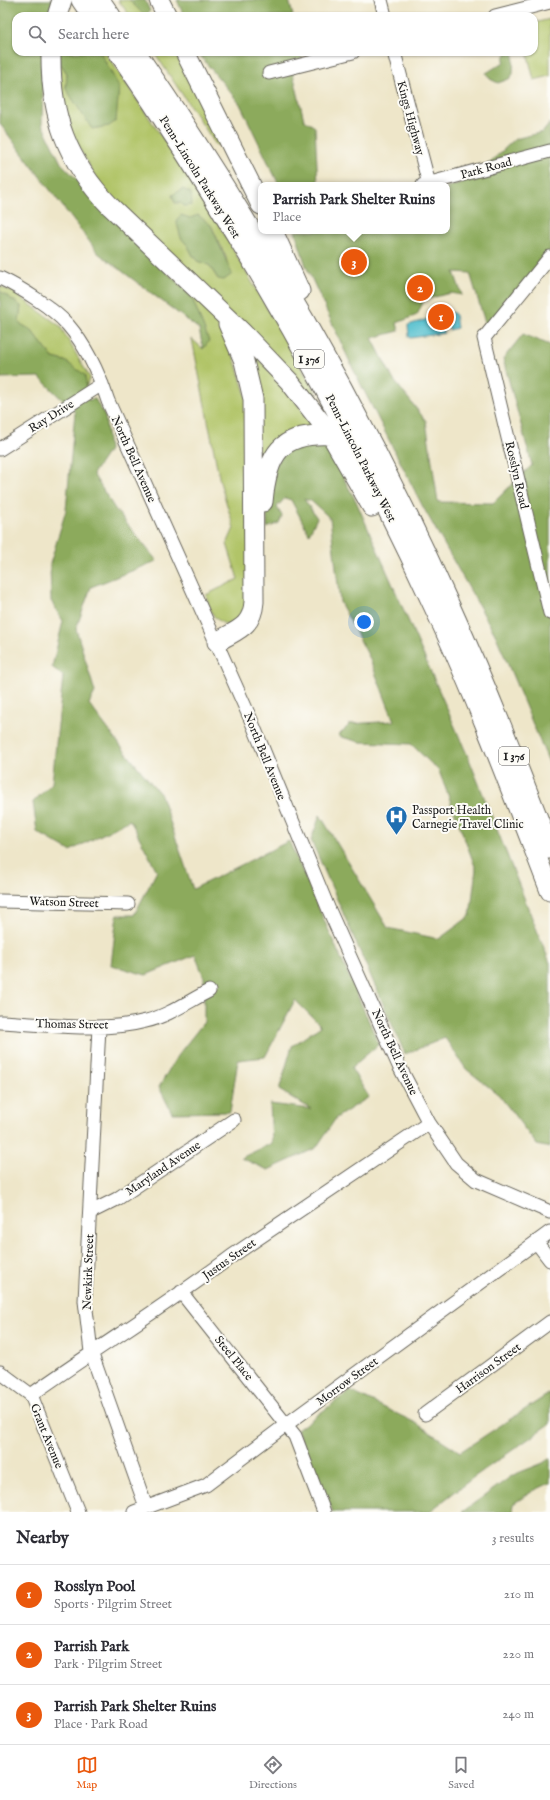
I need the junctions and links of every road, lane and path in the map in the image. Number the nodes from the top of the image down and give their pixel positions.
1 (81, 0) edge
2 (100, 0) edge
3 (159, 0) edge
4 (381, 0) edge
5 (550, 2) edge
6 (89, 12) edge
7 (108, 12) edge
8 (165, 12) edge
9 (384, 12) edge
10 (511, 12) edge
11 (51, 56) edge
12 (121, 56) edge
13 (139, 56) edge
14 (187, 56) edge
15 (337, 56) edge
16 (395, 56) edge
17 (268, 73) dead end
18 (550, 151) edge
19 (426, 182) edge
20 (434, 182) edge
21 (258, 199) edge
22 (274, 234) edge
23 (550, 257) edge
24 (0, 278) edge
25 (220, 311) junction
26 (102, 384) junction
27 (354, 409) junction
28 (331, 436) junction
29 (0, 448) edge
30 (550, 613) edge
31 (217, 642) junction
32 (468, 683) junction
33 (548, 843) edge
34 (550, 891) edge
35 (0, 900) edge
36 (128, 904) dead end
37 (209, 991) dead end
38 (0, 1022) edge
39 (99, 1027) junction
40 (234, 1120) dead end
41 (429, 1123) junction
42 (90, 1212) junction
43 (550, 1212) edge
44 (550, 1232) edge
45 (537, 1242) junction
46 (550, 1260) edge
47 (181, 1292) junction
48 (550, 1322) edge
49 (91, 1352) junction
50 (0, 1372) edge
51 (31, 1395) junction
52 (425, 1414) dead end
53 (287, 1424) junction
54 (140, 1510) edge
55 (78, 1512) edge
56 (324, 1512) edge

1 - 6 highway
2 - 7 highway
3 - 8 highway
4 - 9 street
5 - 10 street
11 - 25 highway
12 - 32 highway, Penn-Lincoln Parkway West / I 376
13 - 27 highway, Penn-Lincoln Parkway West / I 376
14 - 21 highway
15 - 17 street
16 - 19 street, Kings Highway
18 - 20 street, Park Road
22 - 27 highway
23 - 30 street, Rosslyn Road
24 - 26 street, North Bell Avenue
25 - 28 highway
25 - 31 highway
26 - 29 street, Ray Drive
26 - 31 street, North Bell Avenue
27 - 33 highway, Penn-Lincoln Parkway West / I 376
28 - 31 highway
28 - 32 highway
31 - 41 street, North Bell Avenue
32 - 34 highway, Penn-Lincoln Parkway West / I 376
35 - 36 street, Watson Street
37 - 39 street, Thomas Street
38 - 39 street, Thomas Street
39 - 42 street, Newkirk Street
40 - 42 street, Maryland Avenue
41 - 43 street, North Bell Avenue
41 - 47 street, Justus Street
42 - 49 street, Newkirk Street
44 - 45 street, Morrow Street
45 - 46 street
45 - 53 street, Morrow Street
47 - 49 street, Justus Street
47 - 53 street, Steel Place
48 - 52 street, Harrison Street
49 - 51 street, Justus Street
49 - 54 street, Newkirk Street
50 - 51 street, Grant Avenue
51 - 55 street, Grant Avenue
53 - 54 street, Morrow Street
53 - 56 street, Steel Place

